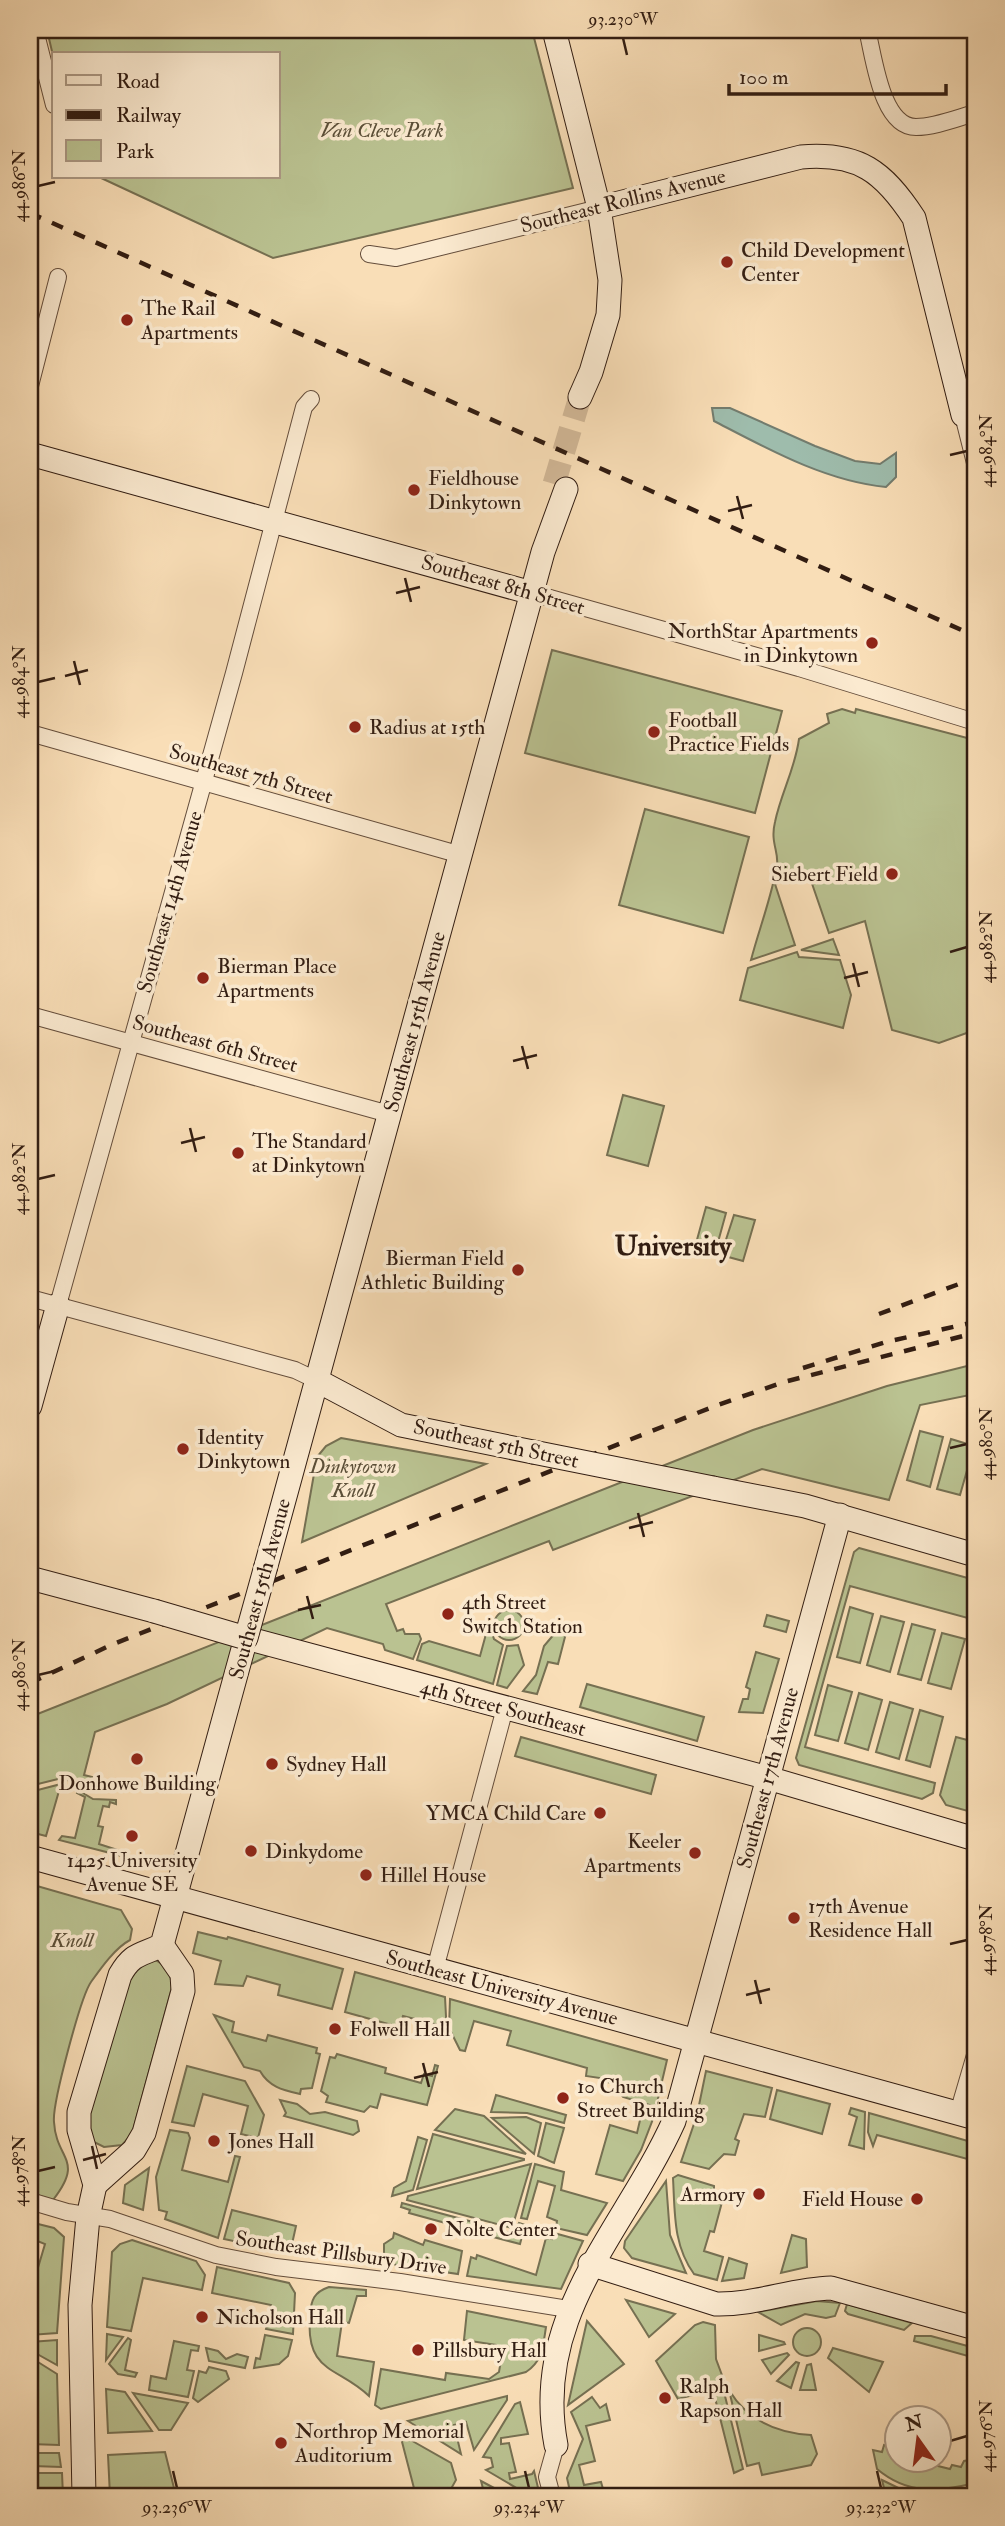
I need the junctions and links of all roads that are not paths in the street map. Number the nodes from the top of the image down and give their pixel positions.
1 (35, 30) edge
2 (554, 30) edge
3 (867, 30) edge
4 (52, 97) edge
5 (975, 113) edge
6 (599, 208) junction
7 (369, 254) dead end
8 (58, 277) dead end
9 (30, 386) edge
10 (311, 399) dead end
11 (586, 400) tunnel mouth
12 (969, 414) edge
13 (30, 454) edge
14 (975, 463) edge
15 (560, 486) tunnel mouth
16 (274, 522) junction
17 (531, 593) junction
18 (975, 722) edge
19 (30, 733) edge
20 (204, 783) junction
21 (461, 855) junction
22 (30, 1015) edge
23 (129, 1042) junction
24 (389, 1114) junction
25 (30, 1297) edge
26 (58, 1305) junction
27 (318, 1381) junction
28 (30, 1406) edge
29 (840, 1516) junction
30 (975, 1555) edge
31 (30, 1578) edge
32 (246, 1639) junction
33 (505, 1708) junction
34 (768, 1779) junction
35 (975, 1839) edge
36 (30, 1857) edge
37 (173, 1897) junction
38 (162, 1945) junction
39 (435, 1969) junction
40 (696, 2041) junction
41 (975, 2055) edge
42 (967, 2116) edge
43 (95, 2185) junction
44 (30, 2201) edge
45 (88, 2217) junction
46 (590, 2264) junction
47 (568, 2309) junction
48 (975, 2328) edge
49 (556, 2445) joint
50 (84, 2496) edge
51 (552, 2496) edge

1 - 4 street
2 - 6 street
3 - 5 street
6 - 7 street, Southeast Rollins Avenue
6 - 11 street
6 - 12 street, Southeast Rollins Avenue
8 - 9 street
10 - 16 street, Southeast 14th Avenue
12 - 14 street
13 - 16 street, Southeast 8th Street
15 - 17 street, Southeast 15th Avenue
16 - 17 street, Southeast 8th Street
16 - 20 street, Southeast 14th Avenue
17 - 18 street, Southeast 8th Street
17 - 21 street, Southeast 15th Avenue
19 - 20 street, Southeast 7th Street
20 - 21 street, Southeast 7th Street
20 - 23 street, Southeast 14th Avenue
21 - 24 street, Southeast 15th Avenue
22 - 23 street, Southeast 6th Street
23 - 24 street, Southeast 6th Street
23 - 26 street, Southeast 14th Avenue
24 - 27 street, Southeast 15th Avenue
25 - 26 street, Southeast 5th Street
26 - 27 street, Southeast 5th Street
26 - 28 street, Southeast 14th Avenue
27 - 29 street, Southeast 5th Street, bridge
27 - 32 street, Southeast 15th Avenue, bridge
29 - 30 street, Southeast 5th Street
29 - 34 street, Southeast 17th Avenue
31 - 32 street, 4th Street Southeast, bridge
32 - 33 street, 4th Street Southeast
32 - 37 street, Southeast 15th Avenue
33 - 34 street, 4th Street Southeast
33 - 39 street
34 - 35 street, 4th Street Southeast
34 - 40 street, Southeast 17th Avenue
36 - 37 street, Southeast University Avenue
37 - 38 street, Southeast 15th Avenue
37 - 39 street, Southeast University Avenue
38 - 43 street
38 - 43 street
39 - 40 street, Southeast University Avenue
40 - 42 street, Southeast University Avenue
40 - 46 street, Southeast 17th Avenue
41 - 42 street
43 - 45 street
44 - 45 street, Southeast Pillsbury Drive
45 - 47 street, Southeast Pillsbury Drive
45 - 50 street
46 - 47 street, Southeast 17th Avenue
46 - 48 street
47 - 49 street, Southeast 17th Avenue
49 - 51 street

